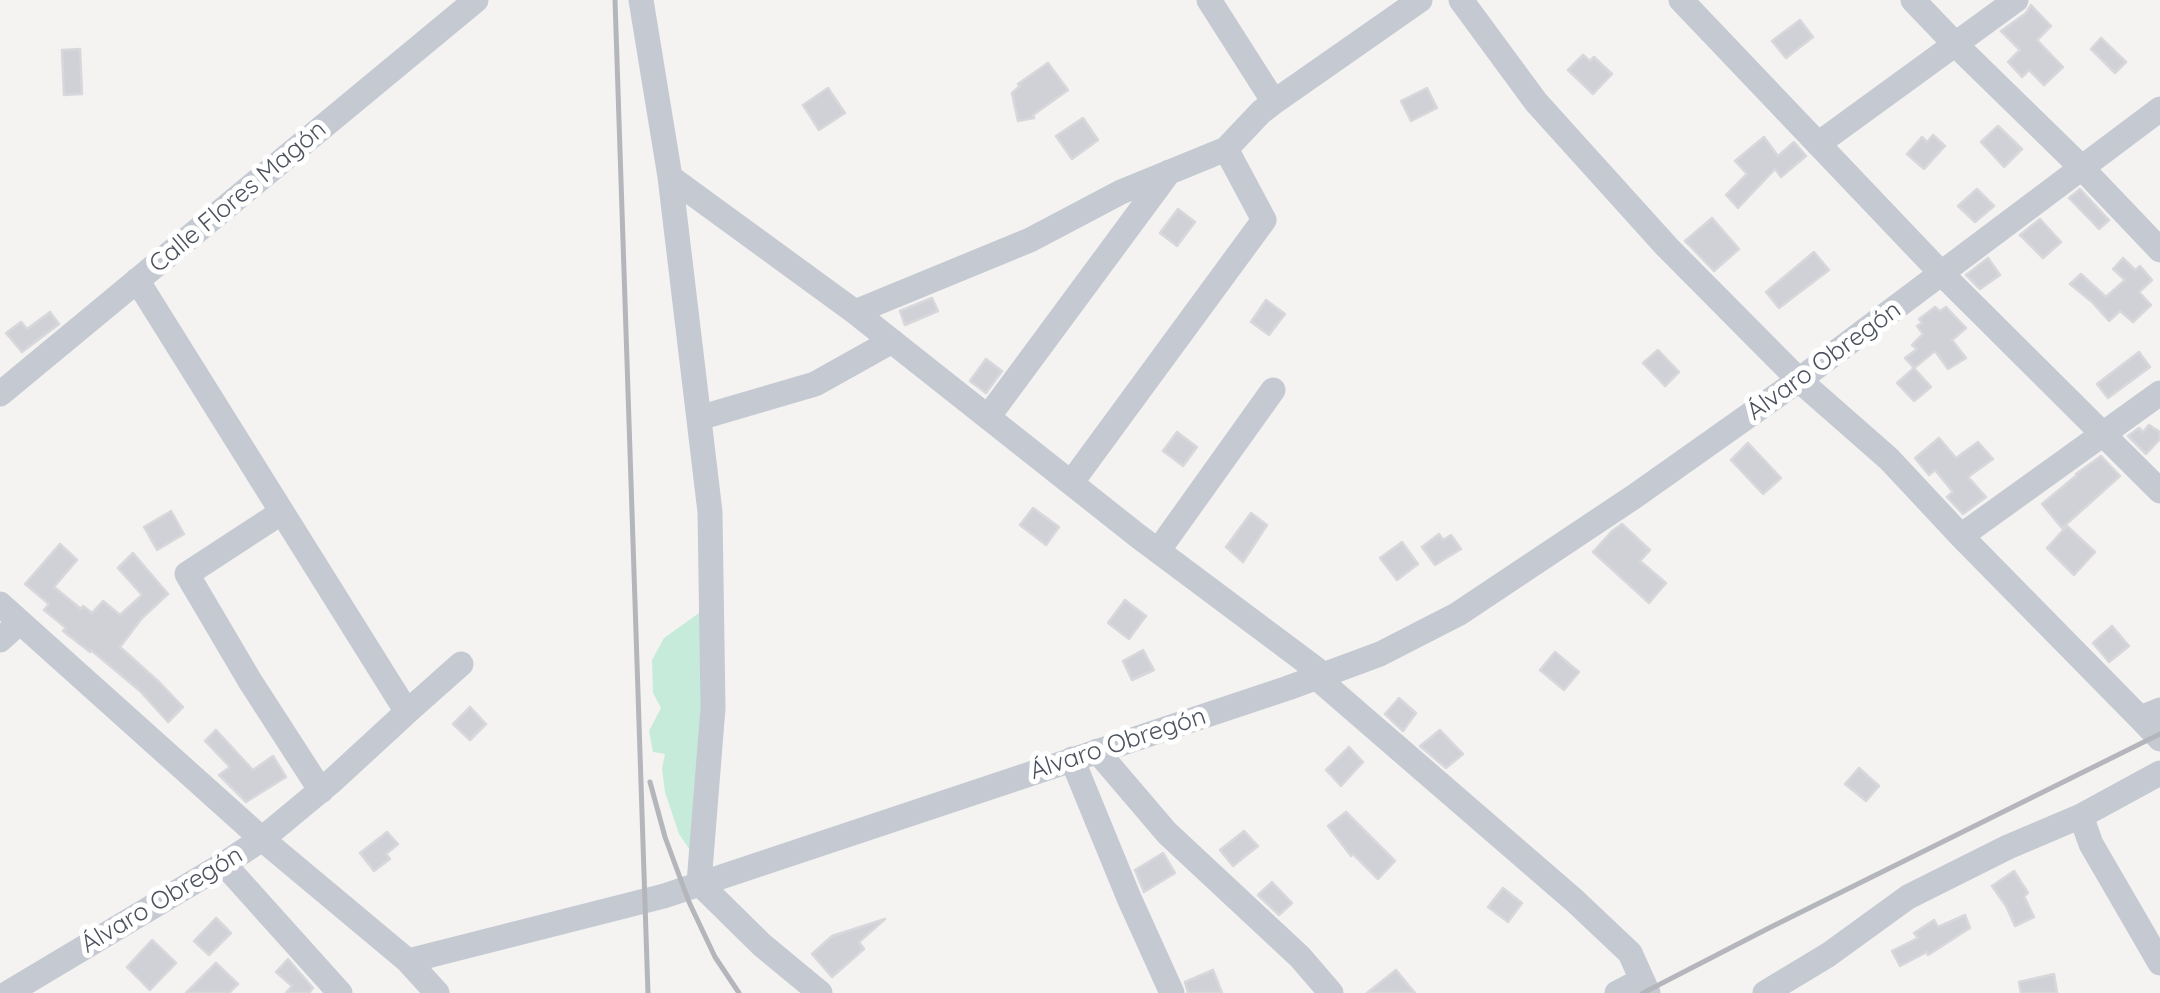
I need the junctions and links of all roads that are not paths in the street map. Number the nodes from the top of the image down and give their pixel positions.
1 (476, 0) edge
2 (641, 0) edge
3 (1210, 0) edge
4 (1420, 0) edge
5 (1461, 0) edge
6 (1681, 0) edge
7 (1913, 0) edge
8 (2016, 0) edge
9 (1956, 46) junction
10 (1274, 102) junction
11 (2160, 109) edge
12 (1818, 144) junction
13 (1226, 149) junction
14 (2081, 167) junction
15 (1169, 172) junction
16 (670, 177) junction
17 (2160, 250) edge
18 (1942, 274) junction
19 (137, 280) junction
20 (855, 312) junction
21 (892, 341) junction
22 (1799, 380) junction
23 (1273, 390) dead end
24 (2160, 392) edge
25 (0, 394) edge
26 (988, 417) junction
27 (699, 418) junction
28 (2102, 433) junction
29 (1071, 483) junction
30 (2160, 491) edge
31 (282, 512) junction
32 (1962, 536) junction
33 (1158, 551) junction
34 (0, 604) edge
35 (20, 622) junction
36 (0, 640) edge
37 (461, 664) dead end
38 (1320, 676) junction
39 (407, 712) junction
40 (2150, 714) edge
41 (2160, 739) edge
42 (1098, 751) junction
43 (1072, 759) junction
44 (2160, 773) edge
45 (321, 790) junction
46 (2081, 816) junction
47 (262, 839) junction
48 (224, 864) junction
49 (699, 882) junction
50 (408, 961) junction
51 (2160, 963) edge
52 (40, 986) edge
53 (1645, 986) edge
54 (8, 993) edge
55 (340, 993) edge
56 (437, 993) edge
57 (820, 993) edge
58 (1172, 993) edge
59 (1331, 993) edge
60 (1617, 993) edge
61 (1765, 993) edge

1 - 19 street, Calle Flores Magón
2 - 16 street
3 - 10 street
4 - 10 street
5 - 22 street
6 - 12 street
7 - 9 street
8 - 9 street
9 - 12 street
9 - 14 street
10 - 13 street
11 - 14 street, Álvaro Obregón
12 - 18 street
13 - 15 street
13 - 29 street
14 - 17 street
14 - 18 street, Álvaro Obregón
15 - 20 street
15 - 26 street
16 - 20 street
16 - 27 street
18 - 22 street, Álvaro Obregón
18 - 28 street
19 - 25 street, Calle Flores Magón
19 - 31 street
20 - 21 street
21 - 26 street
21 - 27 street
22 - 32 street
22 - 38 street, Álvaro Obregón
23 - 33 street
24 - 28 street
26 - 29 street
27 - 49 street
28 - 30 street
28 - 32 street
29 - 33 street
31 - 39 street
31 - 45 street
32 - 40 street
33 - 38 street
34 - 35 street
35 - 36 street
35 - 47 street
37 - 39 street
38 - 42 street, Álvaro Obregón
38 - 53 street
39 - 45 street
40 - 41 street
42 - 43 street, Álvaro Obregón
42 - 59 street
43 - 49 street, Álvaro Obregón
43 - 58 street
44 - 46 street
45 - 47 street
46 - 51 street
46 - 61 street
47 - 48 street, Álvaro Obregón
47 - 50 street, Álvaro Obregón
48 - 52 street, Álvaro Obregón
48 - 55 street
49 - 50 street, Álvaro Obregón
49 - 57 street
50 - 56 street
52 - 54 street, Álvaro Obregón
53 - 60 street

